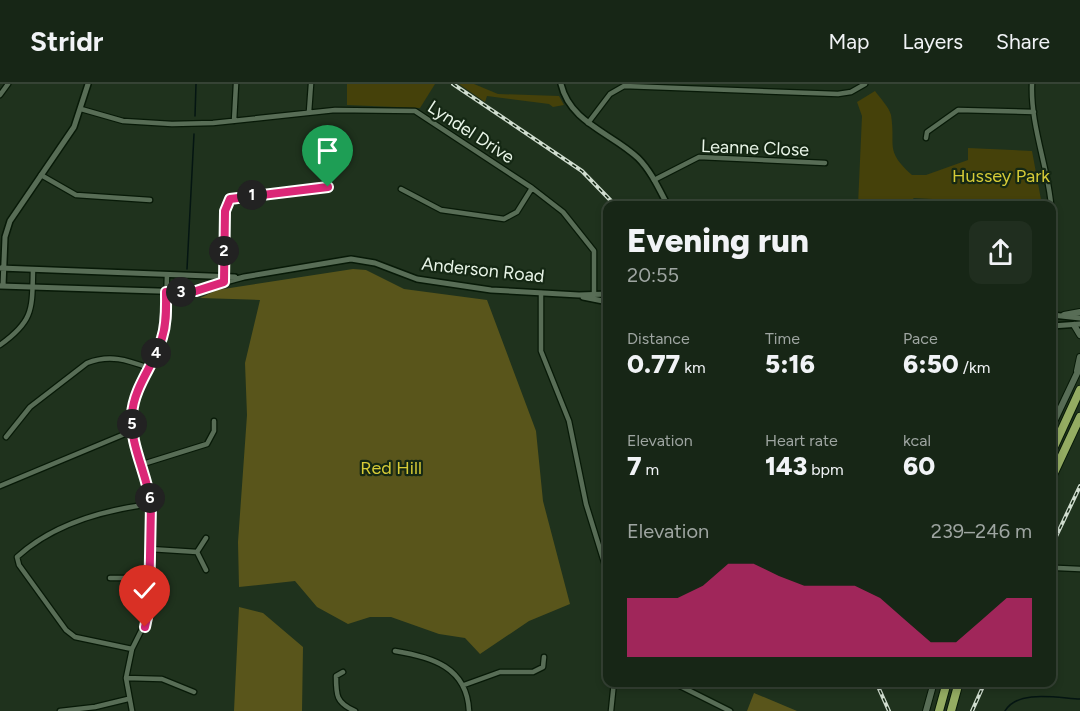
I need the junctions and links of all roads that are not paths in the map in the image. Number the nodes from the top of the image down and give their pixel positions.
1 (8, 84) edge
2 (88, 84) edge
3 (236, 84) edge
4 (311, 84) edge
5 (561, 84) edge
6 (865, 84) edge
7 (1032, 84) edge
8 (0, 95) edge
9 (81, 109) junction
10 (309, 112) junction
11 (1034, 112) junction
12 (234, 121) junction
13 (588, 123) junction
14 (926, 138) dead end
15 (825, 163) dead end
16 (40, 175) junction
17 (654, 180) junction
18 (328, 187) dead end
19 (532, 188) junction
20 (401, 189) dead end
21 (150, 200) dead end
22 (665, 201) edge
23 (1052, 201) edge
24 (2, 268) edge
25 (33, 270) junction
26 (167, 275) junction
27 (224, 280) junction
28 (1, 286) edge
29 (33, 287) junction
30 (166, 292) junction
31 (541, 292) junction
32 (603, 295) edge
33 (594, 297) junction
34 (603, 300) edge
35 (1080, 312) edge
36 (1056, 315) edge
37 (1064, 315) junction
38 (1080, 318) edge
39 (1077, 324) edge
40 (1056, 326) edge
41 (1080, 335) edge
42 (0, 345) edge
43 (1080, 357) edge
44 (149, 368) junction
45 (1078, 369) edge
46 (1080, 390) edge
47 (1056, 417) edge
48 (1080, 417) edge
49 (214, 422) dead end
50 (132, 431) junction
51 (6, 437) dead end
52 (1056, 442) edge
53 (143, 464) junction
54 (1056, 468) edge
55 (0, 486) edge
56 (151, 504) junction
57 (206, 538) dead end
58 (150, 549) junction
59 (197, 552) junction
60 (603, 559) edge
61 (1058, 568) dead end
62 (1080, 569) edge
63 (206, 570) dead end
64 (110, 578) dead end
65 (149, 578) junction
66 (132, 649) junction
67 (395, 651) dead end
68 (544, 657) dead end
69 (343, 672) dead end
70 (126, 678) junction
71 (464, 685) junction
72 (613, 687) edge
73 (682, 687) edge
74 (933, 687) edge
75 (946, 687) edge
76 (958, 687) edge
77 (194, 692) dead end
78 (128, 699) junction
79 (60, 711) edge
80 (132, 711) edge
81 (355, 711) edge
82 (469, 711) edge
83 (611, 711) edge
84 (730, 711) edge
85 (926, 711) edge
86 (939, 711) edge
87 (951, 711) edge

1 - 8 street
2 - 9 street
3 - 12 street
4 - 10 street
5 - 13 street
6 - 13 street
7 - 11 street
9 - 12 street, Lyndel Drive
9 - 16 street
10 - 12 street, Lyndel Drive
10 - 19 street, Lyndel Drive
11 - 14 street
11 - 23 street
13 - 17 street
15 - 17 street, Leanne Close
16 - 21 street
16 - 24 street
17 - 22 street
18 - 27 street
19 - 20 street
19 - 33 street, Lyndel Drive
24 - 25 street, Anderson Road
24 - 28 street
25 - 26 street, Anderson Road
25 - 29 street
26 - 27 street, Anderson Road
26 - 30 street
27 - 30 street, Anderson Road
27 - 31 street, Anderson Road
28 - 29 street, Anderson Road
29 - 30 street, Anderson Road
29 - 42 street
30 - 44 street
31 - 33 street, Anderson Road
31 - 60 street
32 - 33 street, Anderson Road
33 - 34 street, Anderson Road
35 - 37 main road
36 - 37 street
37 - 38 street
39 - 40 street
39 - 41 main road
43 - 45 main road
44 - 50 street
44 - 51 street
45 - 47 main road
46 - 52 highway
48 - 54 highway
49 - 53 street
50 - 53 street
50 - 55 street
53 - 56 street
56 - 58 street
56 - 66 street
57 - 59 street
58 - 59 street
58 - 65 street
59 - 63 street
61 - 62 street
64 - 65 street
65 - 66 street
66 - 70 street
67 - 71 street
68 - 71 street
69 - 81 street
70 - 77 street
70 - 78 street
71 - 82 street
72 - 83 street
73 - 84 street
74 - 85 main road
75 - 86 highway
76 - 87 highway
78 - 79 street
78 - 80 street

